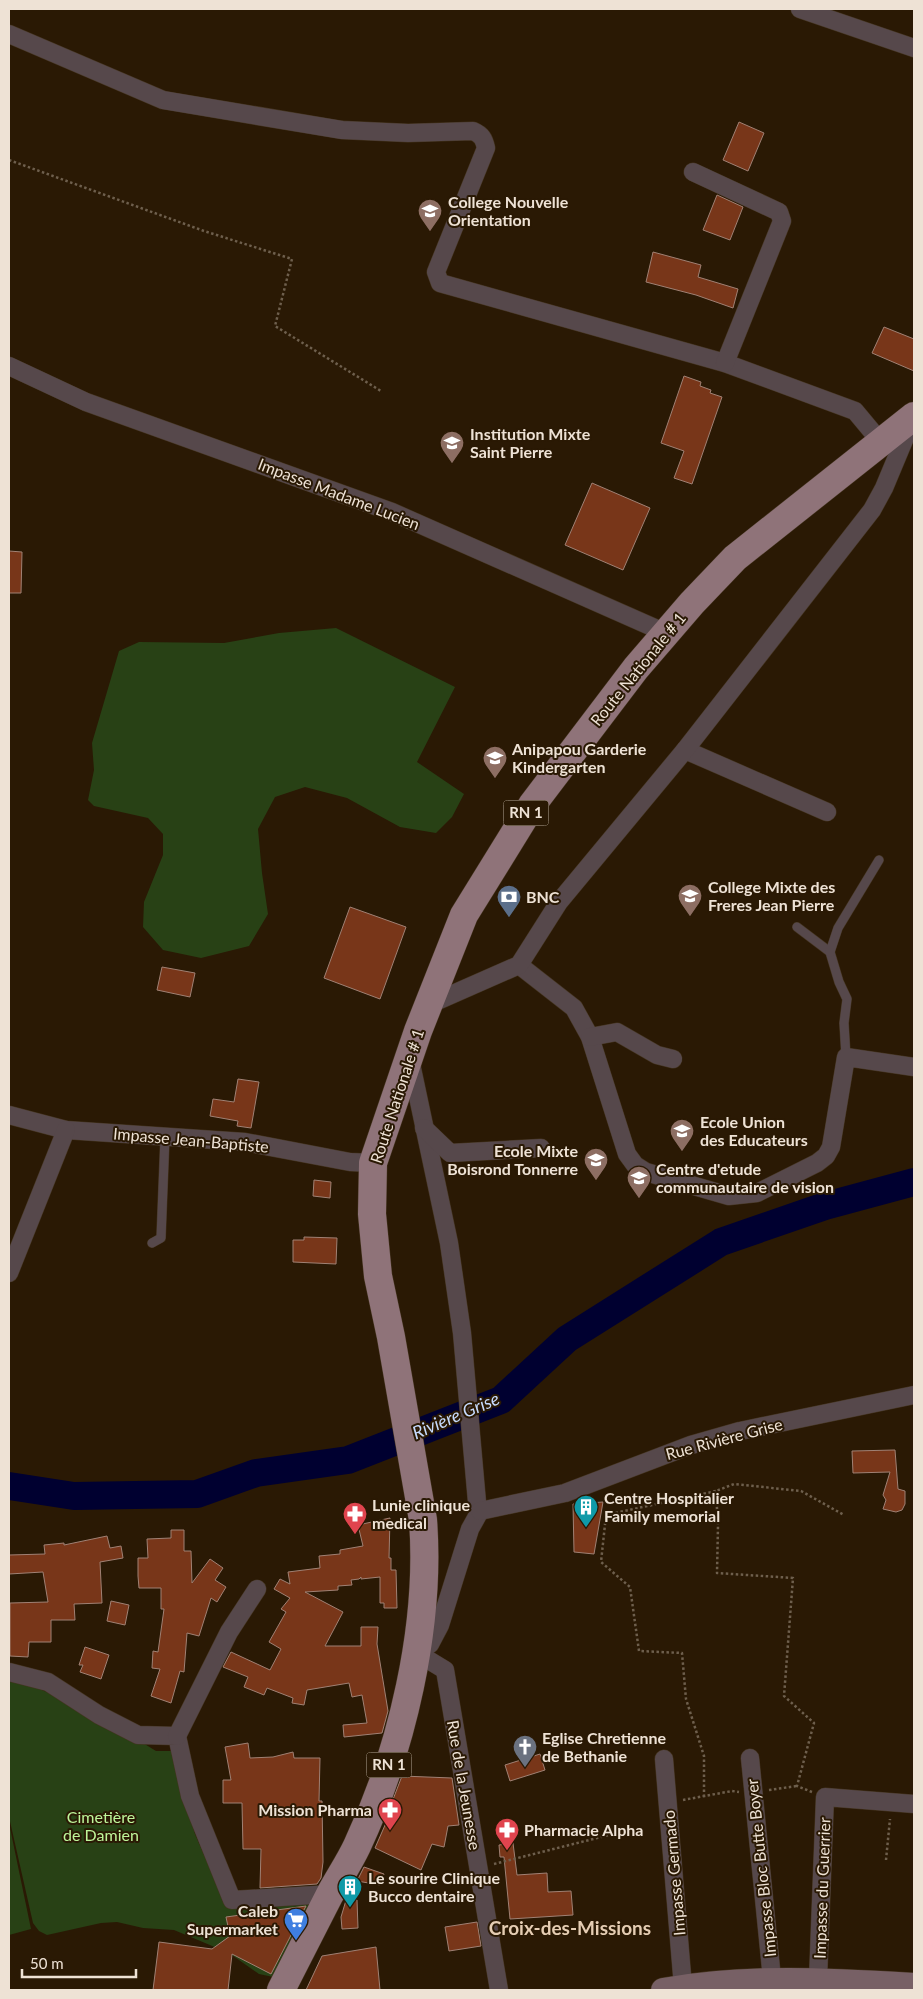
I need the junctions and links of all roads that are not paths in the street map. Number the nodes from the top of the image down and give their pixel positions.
1 (800, 9) edge
2 (9, 34) edge
3 (914, 48) edge
4 (693, 172) dead end
5 (725, 363) junction
6 (9, 366) edge
7 (914, 416) edge
8 (880, 441) junction
9 (666, 633) junction
10 (685, 750) junction
11 (827, 812) dead end
12 (879, 860) dead end
13 (797, 927) dead end
14 (830, 952) junction
15 (519, 965) junction
16 (428, 1005) junction
17 (590, 1037) junction
18 (410, 1055) junction
19 (846, 1057) junction
20 (672, 1059) dead end
21 (914, 1067) edge
22 (9, 1114) edge
23 (424, 1128) junction
24 (66, 1130) junction
25 (165, 1137) junction
26 (541, 1148) dead end
27 (373, 1163) junction
28 (152, 1243) dead end
29 (10, 1265) edge
30 (914, 1395) edge
31 (479, 1506) junction
32 (257, 1589) dead end
33 (417, 1654) junction
34 (9, 1672) edge
35 (177, 1736) junction
36 (750, 1758) dead end
37 (664, 1760) dead end
38 (914, 1804) edge
39 (330, 1894) junction
40 (772, 1979) junction
41 (818, 1979) junction
42 (914, 1985) edge
43 (673, 1988) edge
44 (281, 1990) edge
45 (499, 1990) edge

1 - 3 street
2 - 5 street
4 - 5 street
5 - 8 street
6 - 9 street, Impasse Madame Lucien
7 - 8 main road, Route Nationale # 1 / RN 1
7 - 10 street
8 - 9 main road, Route Nationale # 1 / RN 1
9 - 16 main road, Route Nationale # 1 / RN 1
10 - 11 street
10 - 15 street
12 - 14 lane
13 - 14 lane
14 - 19 lane
15 - 16 street
15 - 17 street
16 - 18 main road, Route Nationale # 1 / RN 1
17 - 19 street
17 - 20 street
18 - 23 street
18 - 27 main road, Route Nationale # 1 / RN 1
19 - 21 street
22 - 24 street, Impasse Jean-Baptiste
23 - 26 street
23 - 31 street
24 - 25 street, Impasse Jean-Baptiste
24 - 29 street
25 - 27 street, Impasse Jean-Baptiste
25 - 28 lane
27 - 33 main road, Route Nationale # 1 / RN 1
30 - 31 street, Rue Rivière Grise
31 - 33 street
32 - 35 street
33 - 39 main road, Route Nationale # 1 / RN 1
33 - 45 street, Rue de la Jeunesse
34 - 35 street
35 - 39 street
36 - 40 street, Impasse Bloc Butte Boyer
37 - 43 street, Impasse Germado
38 - 41 street, Impasse du Guerrier
39 - 44 main road, Route Nationale # 1 / RN 1
40 - 41 street
40 - 43 street
41 - 42 street

